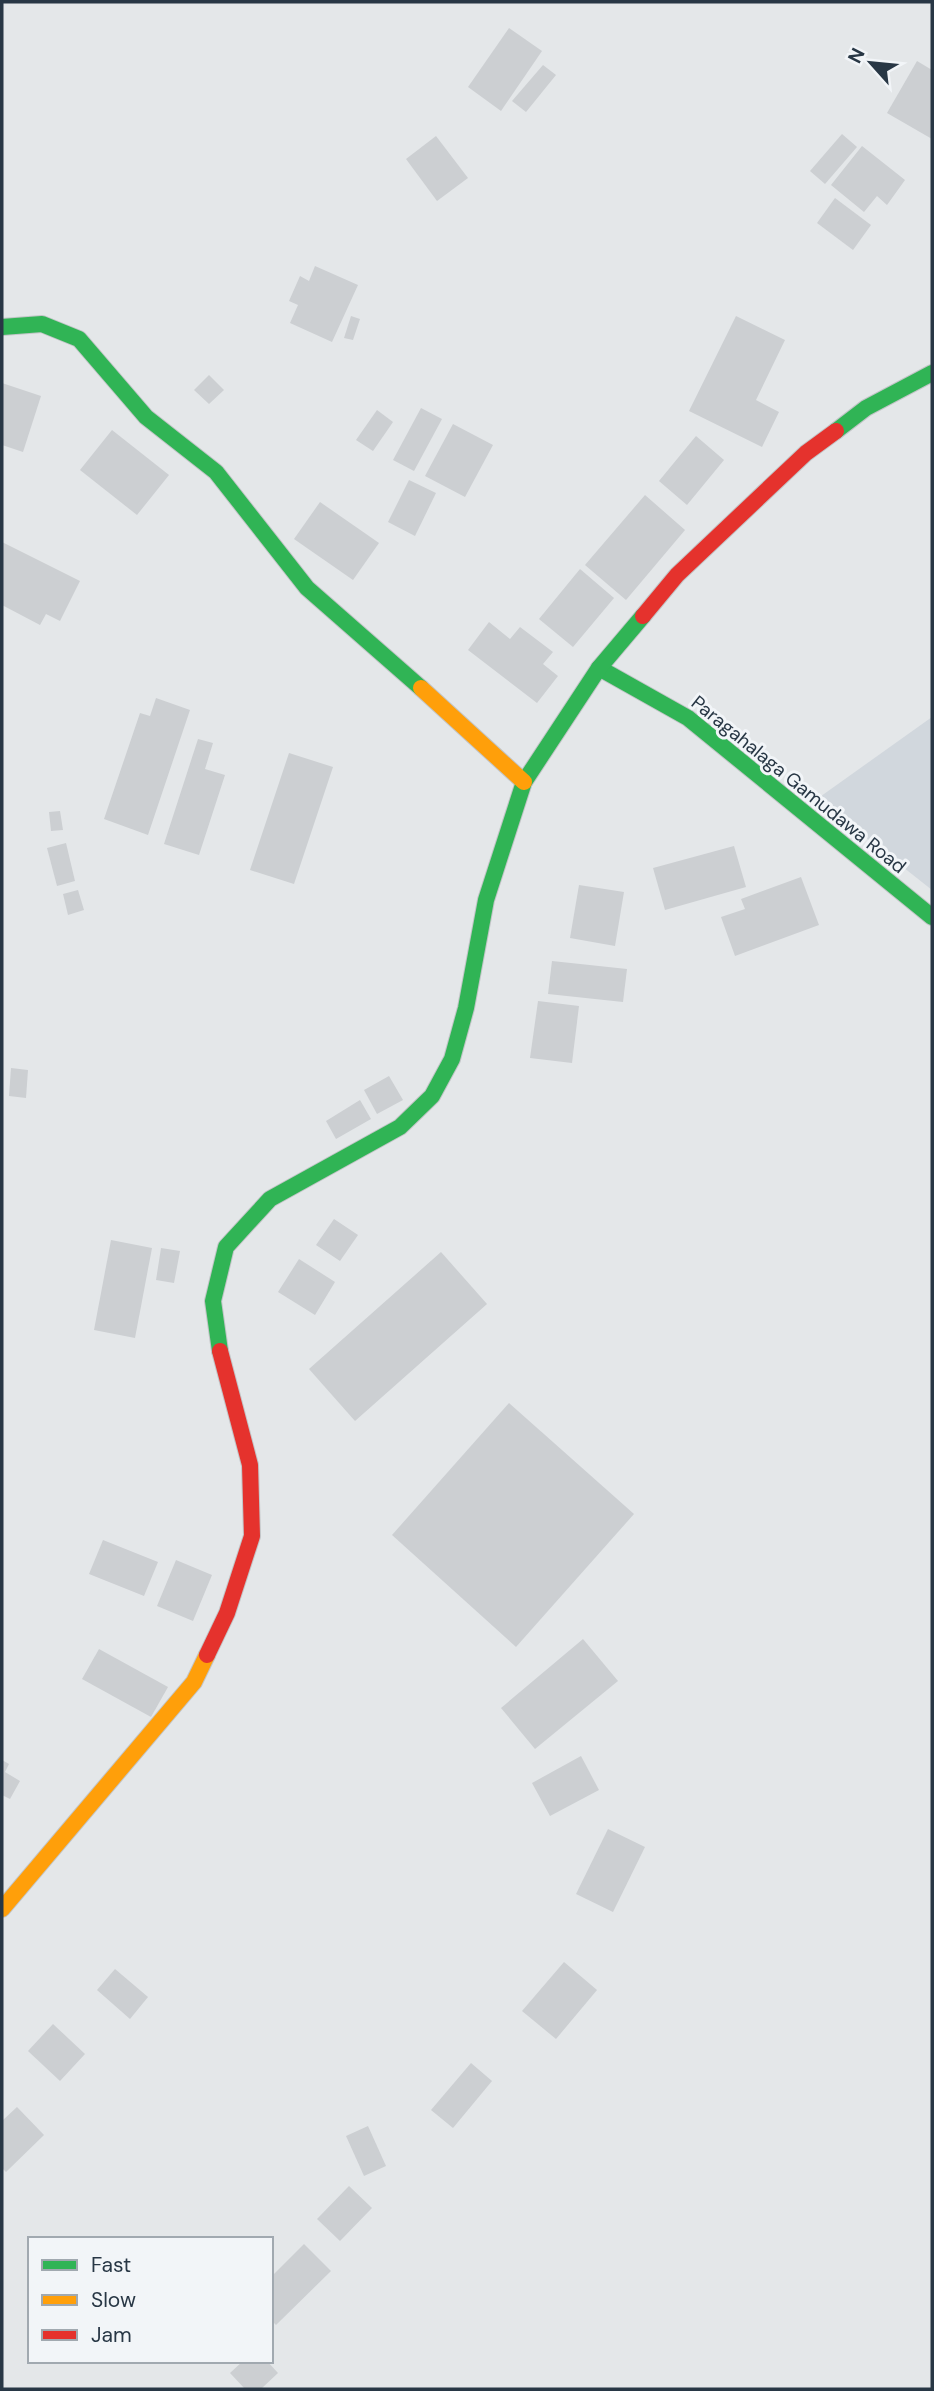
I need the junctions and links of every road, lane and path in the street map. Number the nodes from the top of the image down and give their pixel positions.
1 (2, 327) edge
2 (932, 373) edge
3 (599, 668) junction
4 (524, 782) junction
5 (932, 917) edge
6 (2, 1909) edge

1 - 4 street
2 - 3 street
3 - 4 street
3 - 5 street, Paragahalaga Gamudawa Road
4 - 6 street

